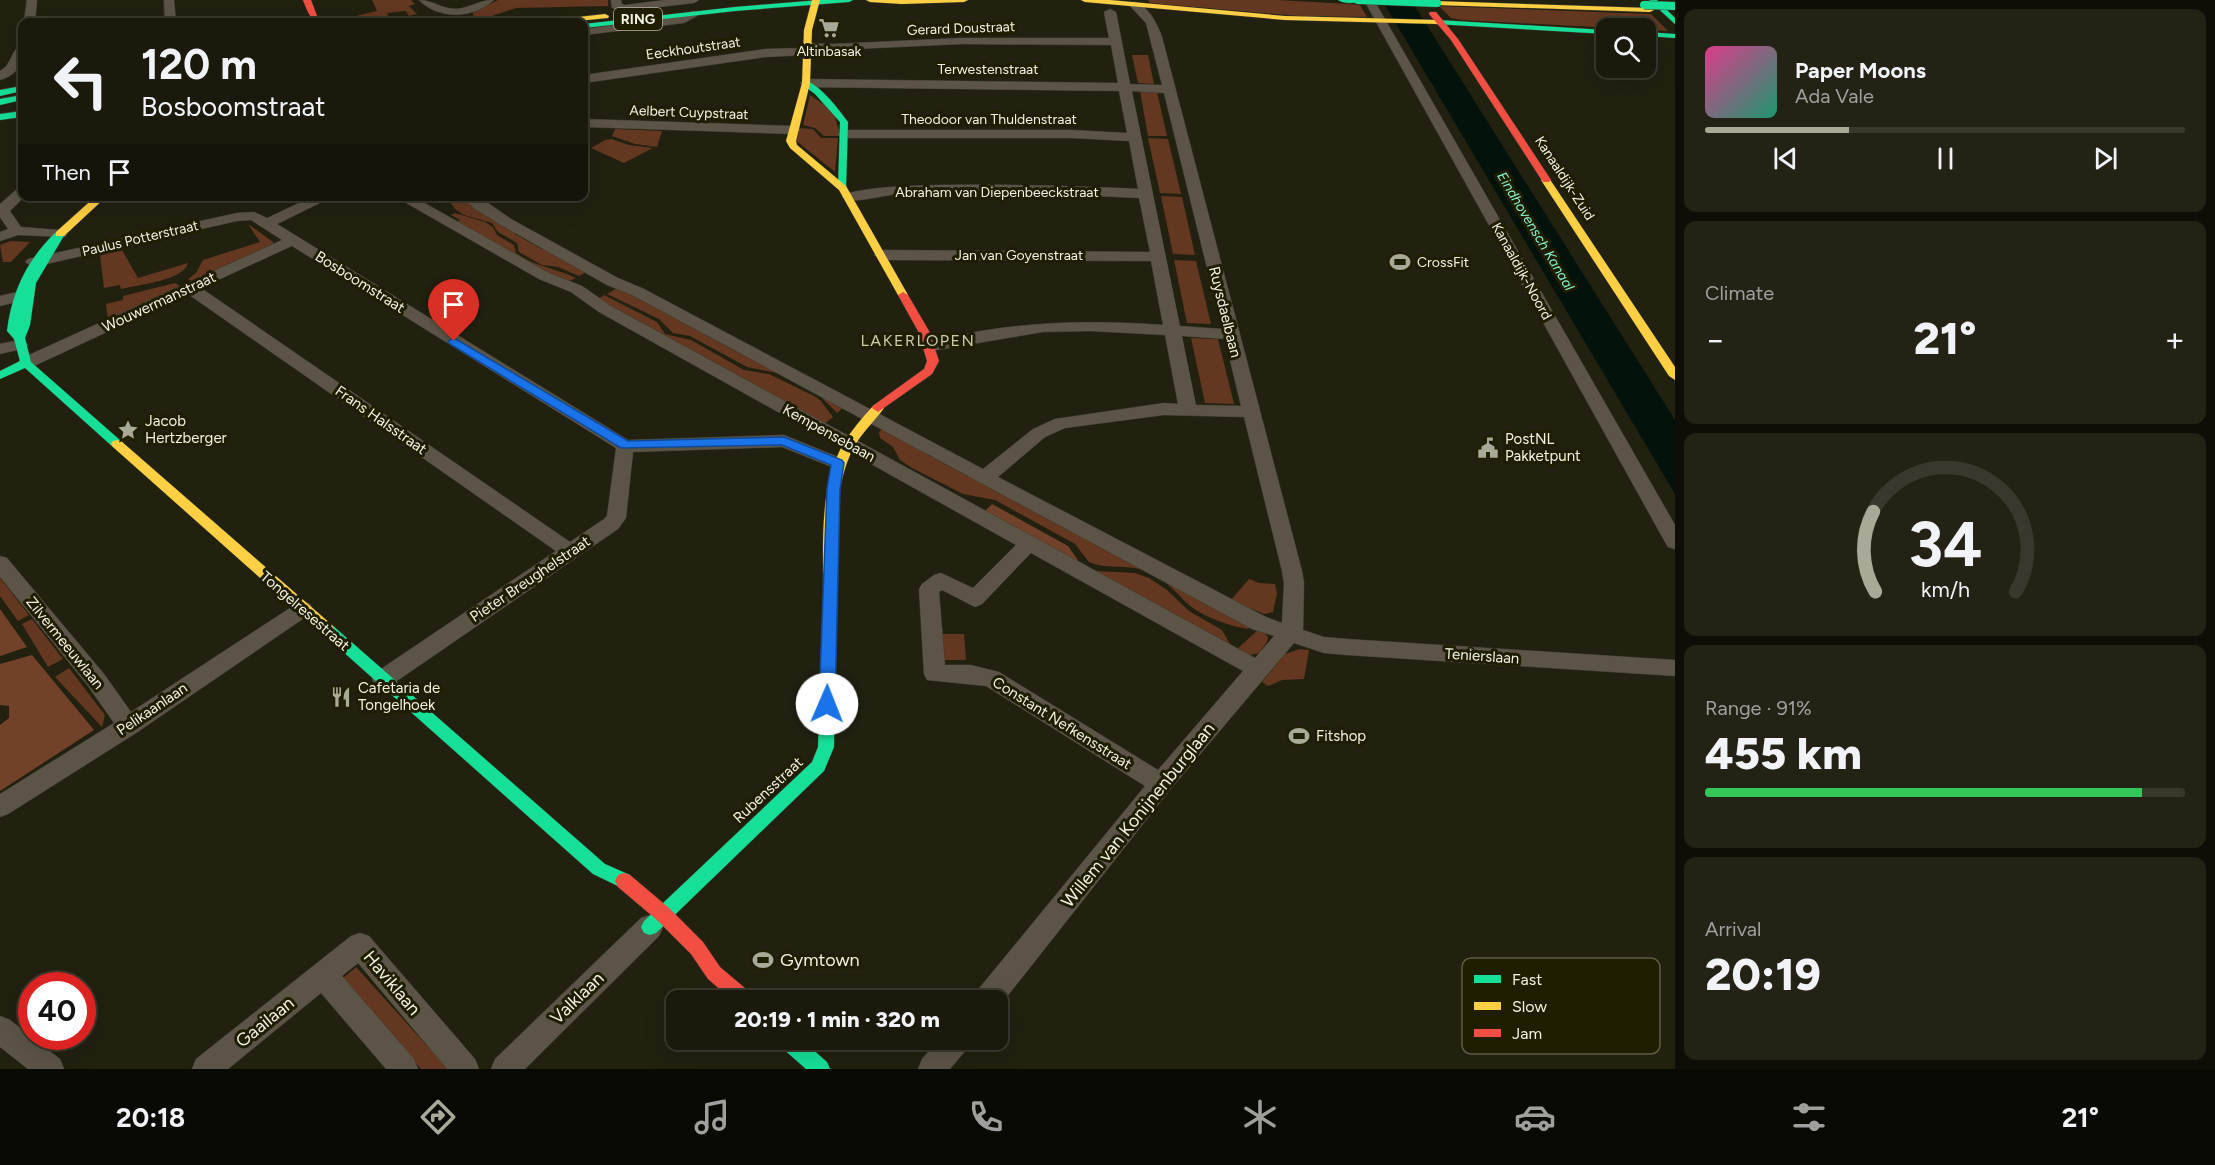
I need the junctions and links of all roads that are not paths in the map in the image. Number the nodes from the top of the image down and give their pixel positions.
1 (32, 0) edge
2 (169, 0) edge
3 (307, 0) edge
4 (424, 0) edge
5 (489, 0) edge
6 (744, 0) edge
7 (849, 0) edge
8 (870, 0) edge
9 (964, 0) edge
10 (1085, 0) edge
11 (1342, 0) edge
12 (1358, 0) edge
13 (1370, 0) edge
14 (1485, 0) edge
15 (816, 1) edge
16 (801, 2) edge
17 (1431, 2) edge
18 (1134, 3) edge
19 (618, 4) edge
20 (1649, 5) edge
21 (693, 7) edge
22 (1675, 8) edge
23 (1110, 12) dead end
24 (30, 18) edge
25 (171, 18) edge
26 (315, 18) edge
27 (587, 18) edge
28 (1388, 21) junction
29 (1440, 22) junction
30 (1675, 22) edge
31 (588, 25) edge
32 (808, 30) junction
33 (1596, 31) edge
34 (588, 32) edge
35 (1656, 35) edge
36 (1675, 36) edge
37 (1116, 42) junction
38 (806, 49) junction
39 (18, 57) edge
40 (0, 76) edge
41 (588, 78) edge
42 (806, 83) junction
43 (1125, 87) junction
44 (1169, 89) junction
45 (12, 91) edge
46 (0, 102) edge
47 (18, 107) edge
48 (0, 109) edge
49 (18, 115) edge
50 (0, 117) edge
51 (588, 123) edge
52 (794, 130) junction
53 (844, 134) junction
54 (1134, 137) junction
55 (0, 191) edge
56 (18, 192) edge
57 (846, 192) junction
58 (1145, 194) junction
59 (18, 196) edge
60 (96, 201) edge
61 (316, 201) edge
62 (410, 201) edge
63 (475, 201) edge
64 (247, 215) joint
65 (267, 223) junction
66 (17, 231) junction
67 (60, 234) junction
68 (0, 237) edge
69 (293, 240) junction
70 (882, 255) junction
71 (1156, 257) junction
72 (38, 261) junction
73 (190, 288) junction
74 (22, 296) junction
75 (0, 301) edge
76 (1172, 331) junction
77 (1231, 333) junction
78 (20, 342) junction
79 (931, 346) junction
80 (0, 349) edge
81 (26, 363) junction
82 (0, 375) edge
83 (1675, 376) edge
84 (1188, 409) junction
85 (1251, 412) junction
86 (867, 416) junction
87 (846, 442) junction
88 (625, 446) junction
89 (837, 463) junction
90 (986, 477) junction
91 (1675, 542) edge
92 (1029, 543) junction
93 (571, 552) junction
94 (0, 563) edge
95 (303, 609) junction
96 (1292, 632) junction
97 (1675, 668) edge
98 (1257, 669) junction
99 (383, 680) junction
100 (128, 726) junction
101 (1161, 784) junction
102 (0, 807) edge
103 (599, 869) junction
104 (616, 894) dead end
105 (652, 922) junction
106 (686, 959) dead end
107 (714, 973) junction
108 (323, 975) junction
109 (734, 990) edge
110 (995, 990) edge
111 (0, 1030) edge
112 (799, 1050) edge
113 (948, 1050) edge
114 (50, 1069) edge
115 (206, 1069) edge
116 (404, 1069) edge
117 (465, 1069) edge
118 (505, 1069) edge
119 (820, 1069) edge
120 (932, 1069) edge

1 - 24 street
2 - 25 street
3 - 26 street
4 - 5 street
6 - 27 street, RING
7 - 15 street, RING
8 - 9 street
10 - 18 street
11 - 12 street
12 - 17 street, bridge
13 - 28 street, Kanaaldijk-Noord
14 - 20 street
15 - 16 street, RING
15 - 32 street
16 - 21 street, RING
16 - 32 street
17 - 20 street
17 - 29 street, Kanaaldijk-Zuid
18 - 28 street
18 - 44 street, Ruysdaelbaan
19 - 21 street
20 - 22 street, bridge
20 - 30 street
21 - 31 street, RING
21 - 34 street
23 - 37 street
28 - 29 street
28 - 91 street, Kanaaldijk-Noord
29 - 33 street
29 - 83 street, Kanaaldijk-Zuid
32 - 38 street
35 - 36 street
37 - 38 street, Gerard Doustraat
37 - 43 street
38 - 41 street, Eeckhoutstraat
38 - 42 street
39 - 40 street
42 - 43 street, Terwestenstraat
42 - 52 street
42 - 53 street
43 - 44 street, Terwestenstraat
43 - 54 street
44 - 77 street, Ruysdaelbaan
45 - 46 street
47 - 48 street
49 - 50 street
51 - 52 street, Aelbert Cuypstraat
52 - 57 street
53 - 54 street, Theodoor van Thuldenstraat
53 - 57 street
54 - 58 street
55 - 56 street
57 - 58 street, Abraham van Diepenbeeckstraat
57 - 70 street
58 - 71 street
59 - 66 street
60 - 67 street
61 - 65 street
62 - 87 street, Kempensebaan
63 - 86 street
64 - 65 street, Bosboomstraat
64 - 72 street, Paulus Potterstraat
65 - 69 street, Bosboomstraat
66 - 67 street
66 - 68 street
67 - 72 street
69 - 73 street, Wouwermanstraat
69 - 88 street, Bosboomstraat
70 - 71 street, Jan van Goyenstraat
70 - 79 street
71 - 76 street
72 - 74 street
73 - 81 street, Wouwermanstraat
73 - 93 street, Frans Halsstraat
74 - 75 street
74 - 78 street
76 - 77 street
76 - 79 street
76 - 84 street
77 - 85 street, Ruysdaelbaan
78 - 80 street
78 - 81 street, Tongelresestraat
79 - 86 street, Rubensstraat
81 - 82 street
81 - 95 street, Tongelresestraat
84 - 85 street
84 - 90 street
85 - 96 street, Ruysdaelbaan
86 - 87 street, Rubensstraat
86 - 90 street
87 - 89 street, Rubensstraat
87 - 92 street, Kempensebaan
88 - 89 street
88 - 93 street, Pieter Breughelstraat
89 - 105 street, Rubensstraat
90 - 96 street
92 - 98 street, Kempensebaan
92 - 101 street, Constant Nefkensstraat
93 - 99 street, Pieter Breughelstraat
94 - 100 street, Zilvermeeuwlaan
95 - 99 street, Tongelresestraat
95 - 100 street, Pelikaanlaan
96 - 97 street, Tenierslaan
96 - 98 street, Willem van Konijnenburglaan
98 - 101 street, Willem van Konijnenburglaan
99 - 103 street, Tongelresestraat
100 - 102 street, Pelikaanlaan
101 - 110 street, Willem van Konijnenburglaan
103 - 104 street, Tongelresestraat
103 - 105 street, Tongelresestraat
105 - 107 street, Tongelresestraat
105 - 118 street, Valklaan
106 - 107 street, Tongelresestraat
107 - 109 street, Tongelresestraat
108 - 115 street, Gaailaan
108 - 116 street
108 - 117 street, Haviklaan
111 - 114 street
112 - 119 street
113 - 120 street

